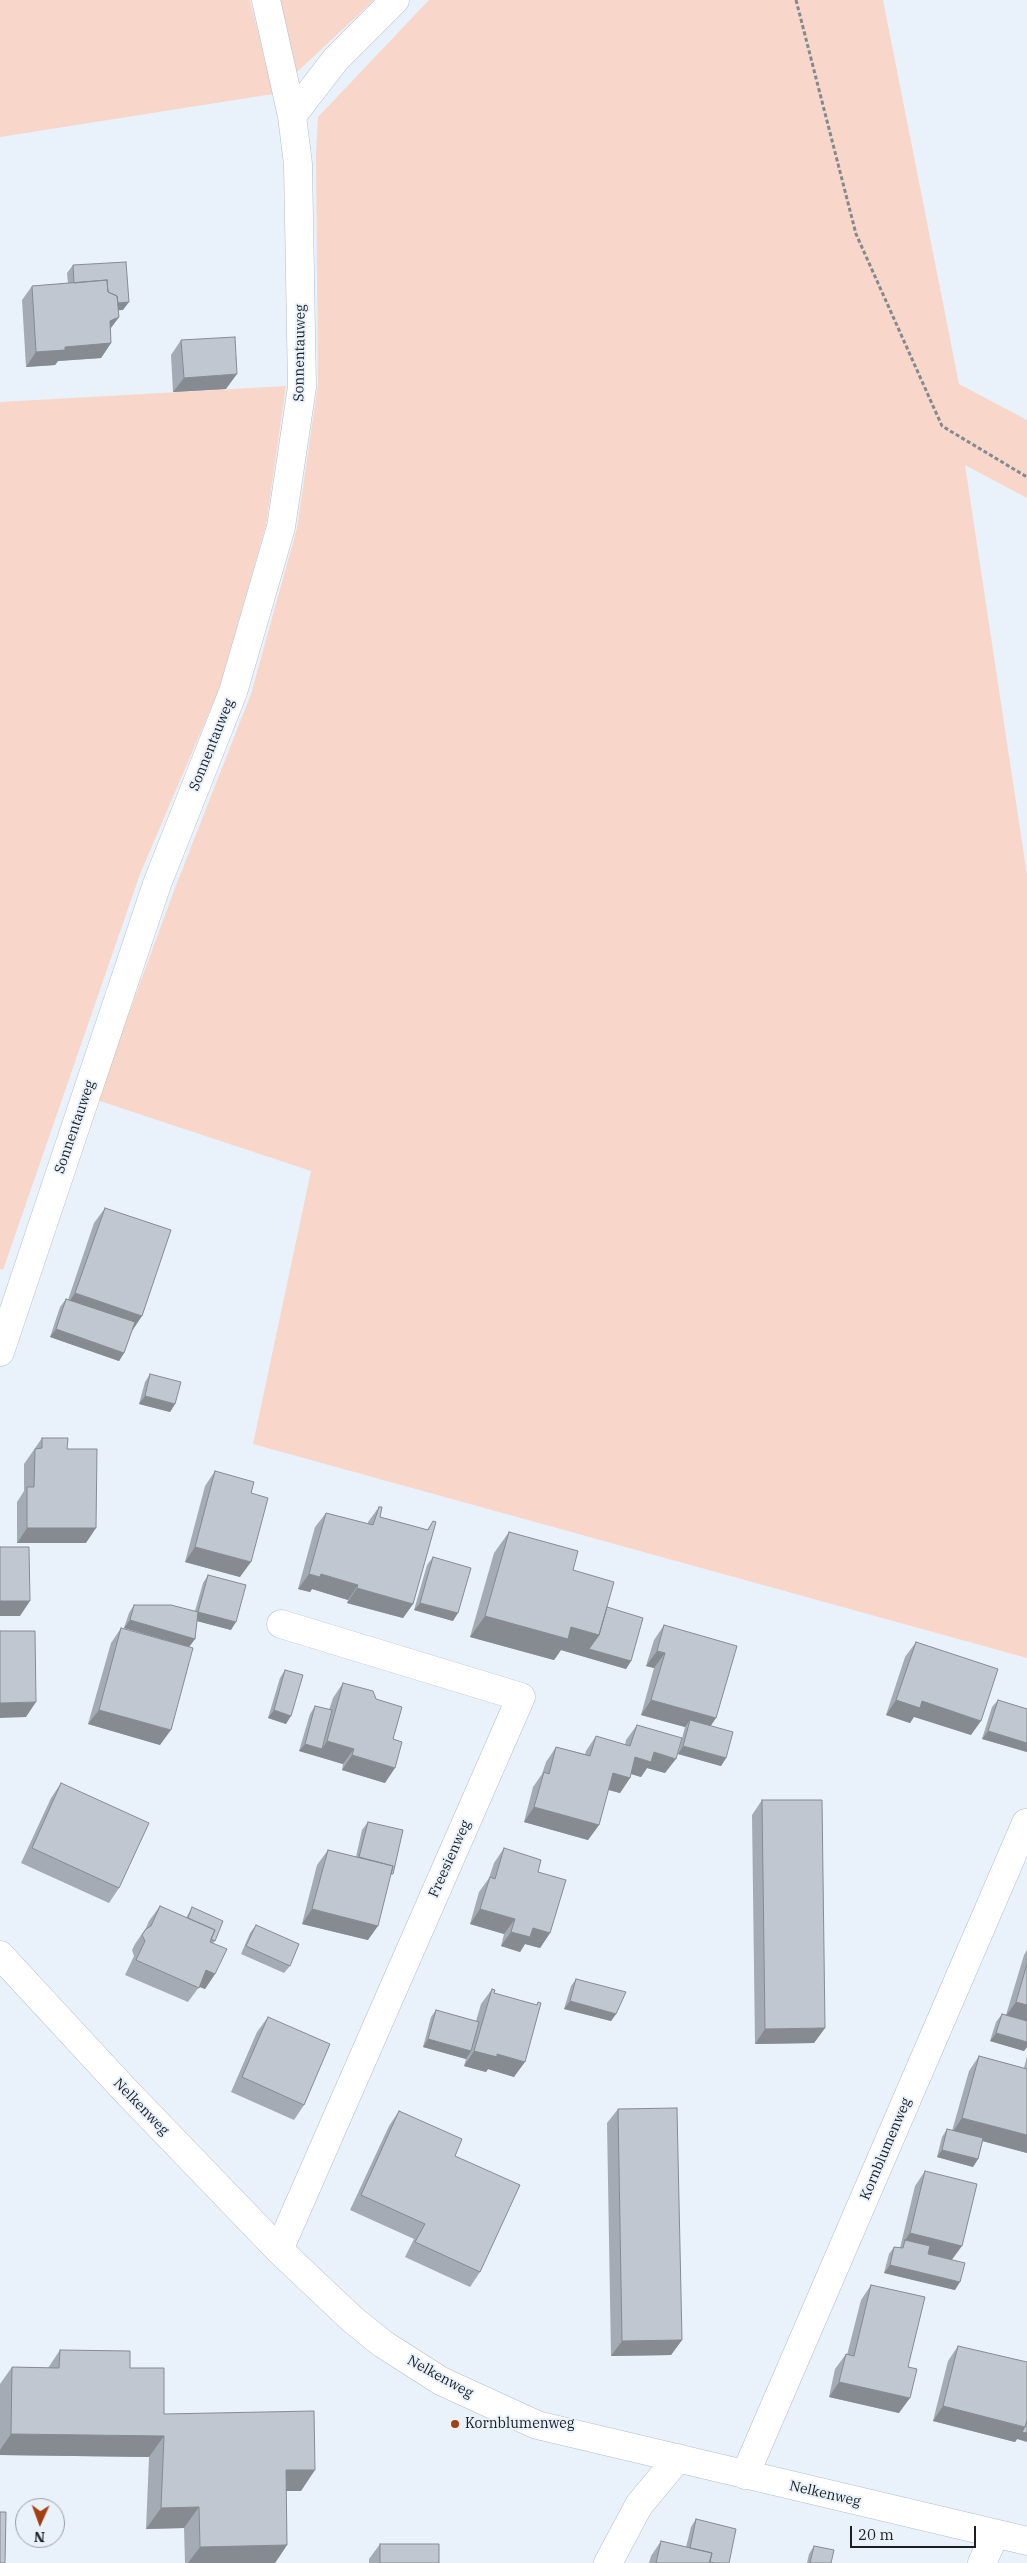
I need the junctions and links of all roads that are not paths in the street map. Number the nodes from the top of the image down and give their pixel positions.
1 (266, 0) edge
2 (395, 0) edge
3 (292, 116) junction
4 (0, 1352) edge
5 (281, 1624) dead end
6 (1026, 1823) edge
7 (0, 1955) edge
8 (279, 2250) junction
9 (678, 2458) junction
10 (745, 2475) junction
11 (995, 2534) junction
12 (1027, 2541) edge
13 (608, 2563) edge
14 (982, 2563) edge

1 - 3 street, Sonnentauweg
2 - 3 street
3 - 4 street, Sonnentauweg
5 - 8 street, Freesienweg
6 - 10 street, Kornblumenweg
7 - 8 street, Nelkenweg
8 - 9 street, Nelkenweg
9 - 10 street, Nelkenweg
9 - 13 street
10 - 11 street, Nelkenweg
11 - 12 street, Nelkenweg
11 - 14 street

